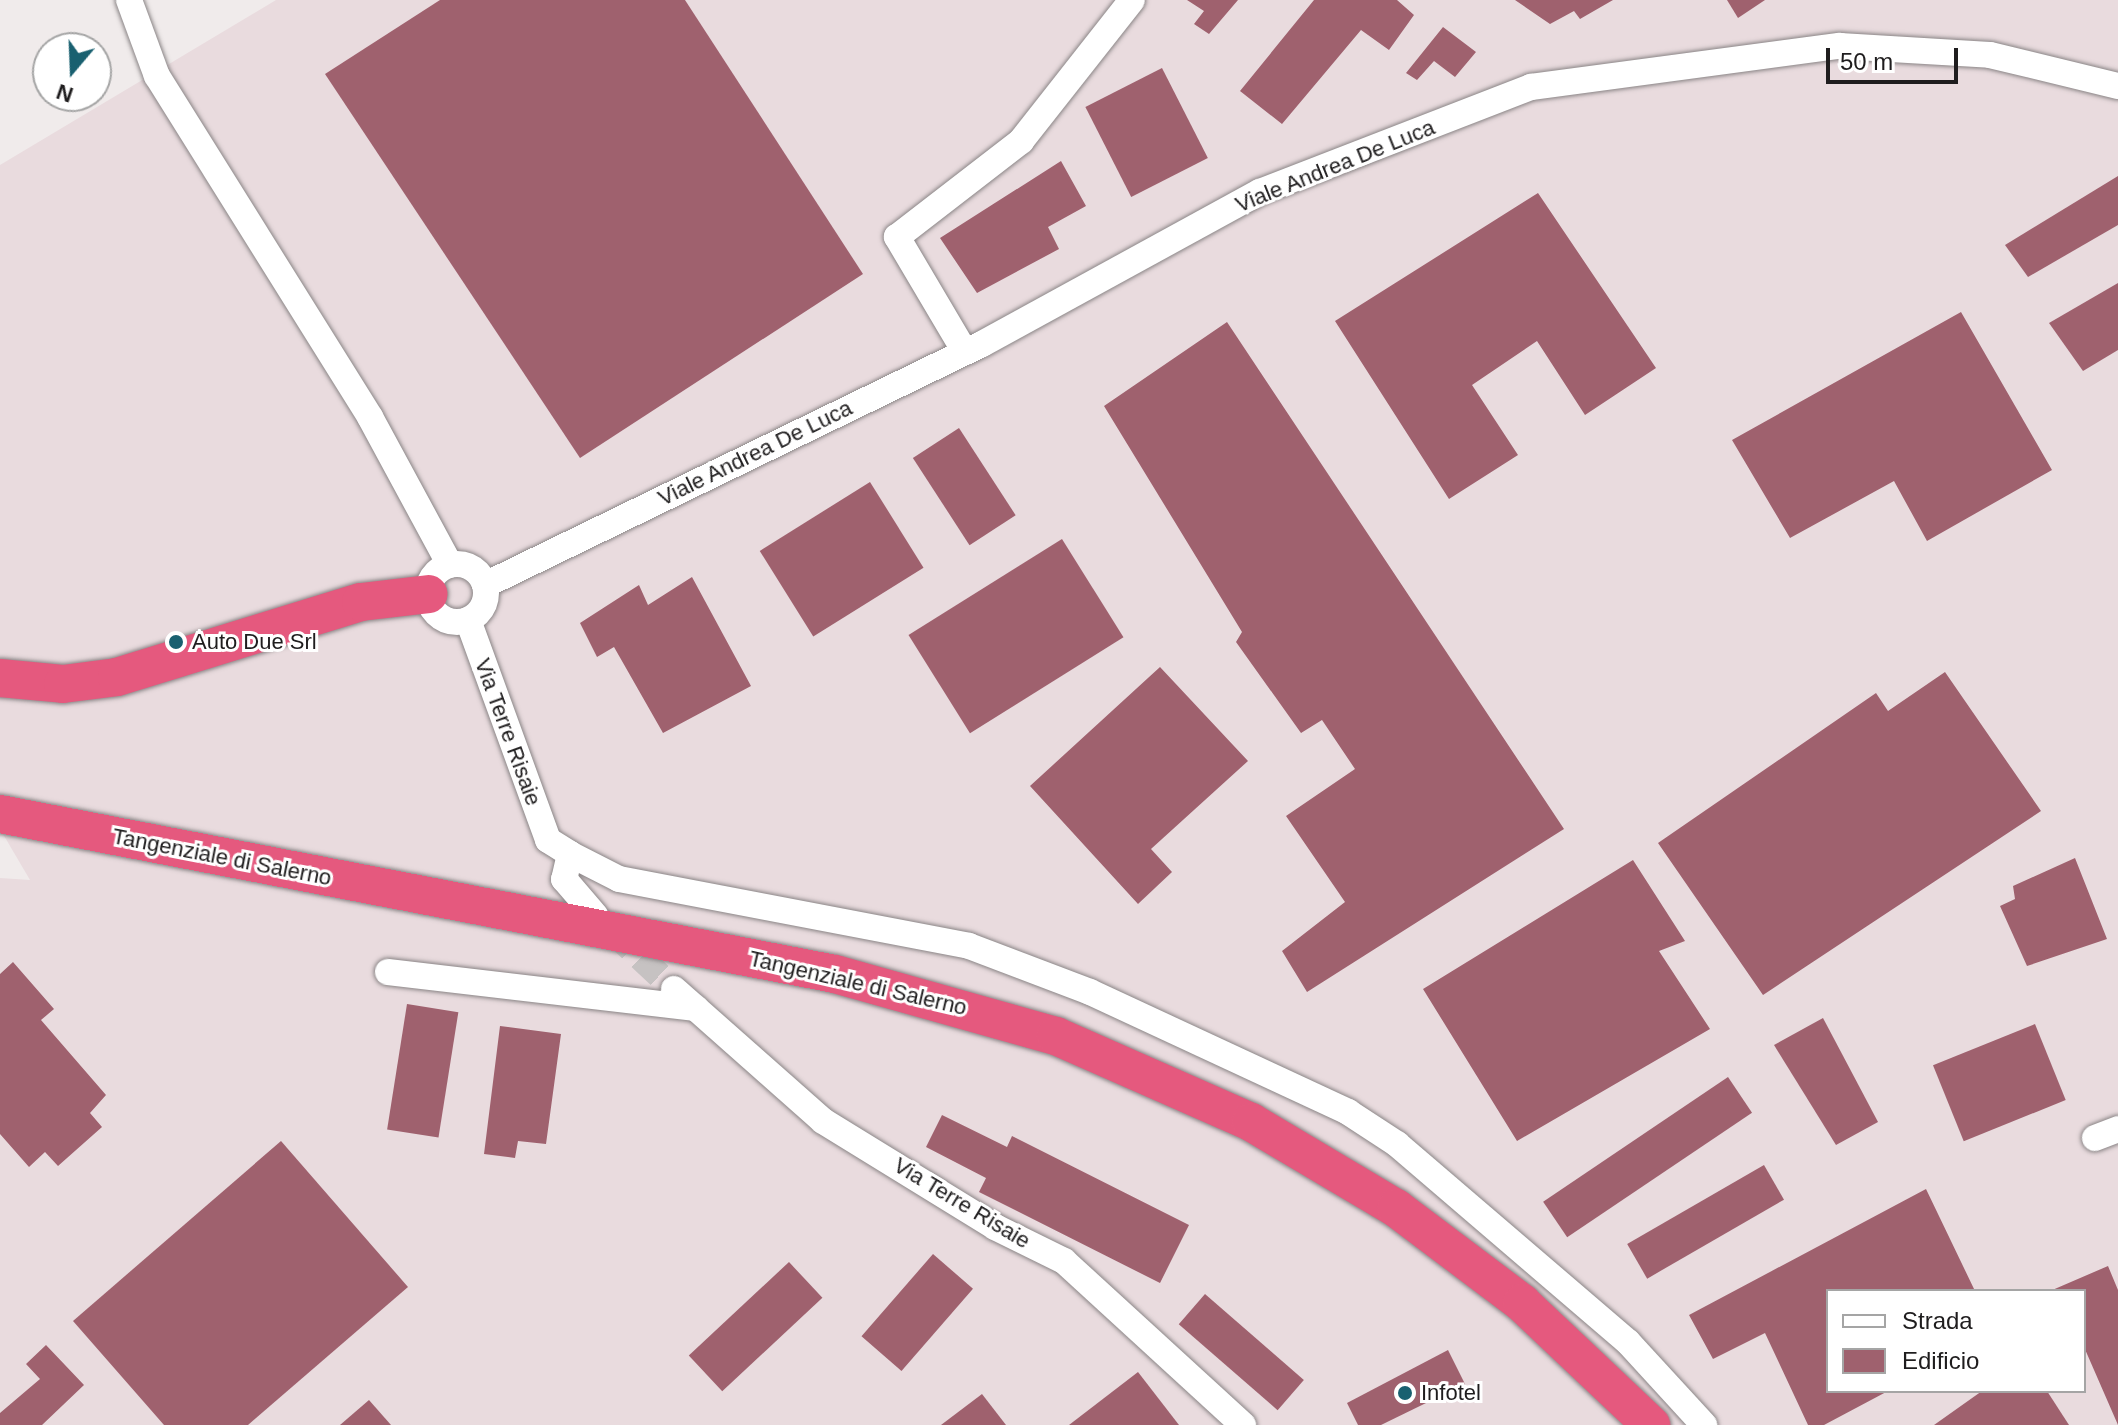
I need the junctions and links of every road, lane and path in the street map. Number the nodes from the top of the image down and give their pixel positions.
1 (129, 0) edge
2 (1132, 0) edge
3 (2118, 86) edge
4 (965, 352) junction
5 (439, 579) junction
6 (485, 585) junction
7 (468, 620) junction
8 (0, 678) edge
9 (0, 794) edge
10 (0, 814) edge
11 (0, 841) edge
12 (181, 850) junction
13 (570, 854) junction
14 (595, 915) tunnel mouth
15 (388, 972) dead end
16 (674, 989) tunnel mouth
17 (696, 1008) junction
18 (1243, 1425) edge
19 (1616, 1425) edge
20 (1651, 1425) edge
21 (1704, 1425) edge

1 - 5 street
2 - 4 street
3 - 4 street, Viale Andrea De Luca
4 - 6 street, Viale Andrea De Luca
5 - 6 street
5 - 7 street
5 - 8 highway
6 - 7 street
7 - 13 street, Via Terre Risaie
9 - 12 highway
10 - 12 highway, Tangenziale di Salerno
11 - 19 highway, Tangenziale di Salerno
12 - 20 highway, Tangenziale di Salerno
13 - 14 street
13 - 21 street, Via Terre Risaie
15 - 17 street
16 - 17 street, Via Terre Risaie
17 - 18 street, Via Terre Risaie

